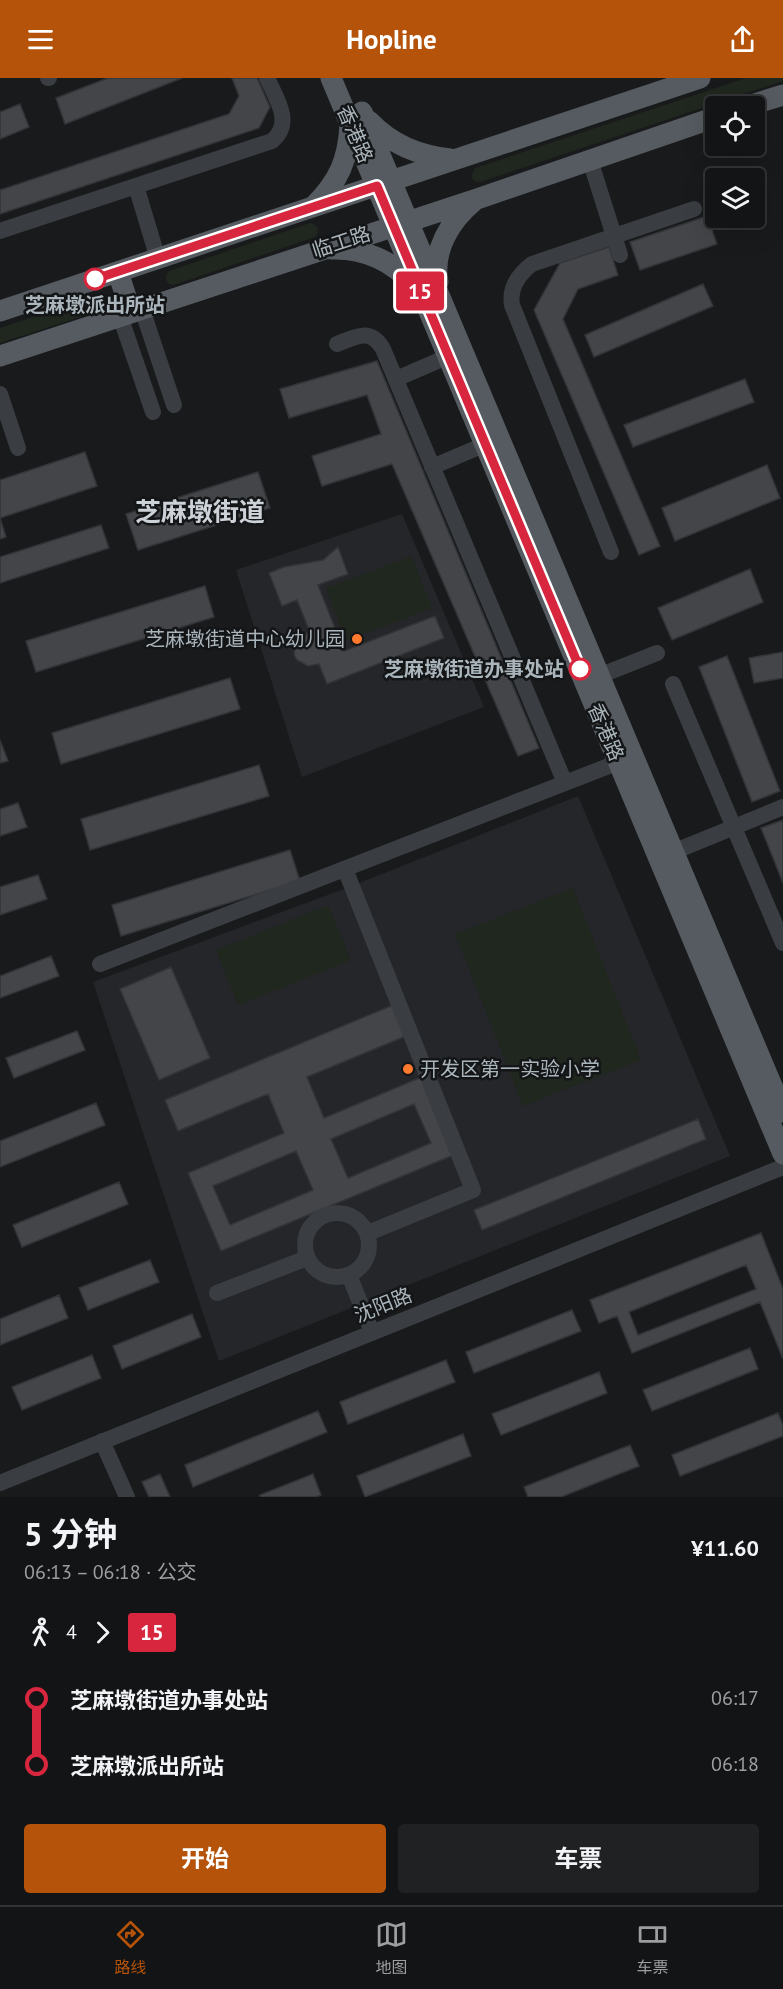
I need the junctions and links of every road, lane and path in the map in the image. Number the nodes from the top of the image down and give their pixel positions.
1 (267, 78) edge
2 (331, 78) edge
3 (347, 78) edge
4 (700, 78) edge
5 (783, 95) edge
6 (765, 101) edge
7 (357, 118) junction
8 (705, 121) edge
9 (454, 160) junction
10 (590, 160) junction
11 (384, 183) junction
12 (136, 186) junction
13 (477, 199) junction
14 (312, 207) junction
15 (694, 209) dead end
16 (401, 223) junction
17 (0, 231) edge
18 (614, 236) junction
19 (319, 249) junction
20 (620, 255) dead end
21 (158, 258) junction
22 (117, 272) junction
23 (434, 303) junction
24 (0, 311) edge
25 (131, 312) junction
26 (337, 344) dead end
27 (0, 356) edge
28 (449, 356) junction
29 (396, 379) junction
30 (0, 394) edge
31 (174, 405) dead end
32 (153, 412) dead end
33 (486, 444) junction
34 (18, 448) dead end
35 (432, 466) junction
36 (611, 552) dead end
37 (657, 652) dead end
38 (599, 676) junction
39 (673, 684) dead end
40 (619, 762) junction
41 (565, 783) junction
42 (783, 807) edge
43 (734, 827) junction
44 (673, 852) junction
45 (345, 869) junction
46 (783, 942) edge
47 (100, 964) dead end
48 (783, 1112) edge
49 (783, 1154) edge
50 (783, 1167) edge
51 (368, 1233) junction
52 (307, 1258) junction
53 (349, 1275) junction
54 (217, 1293) dead end
55 (372, 1332) junction
56 (102, 1441) junction
57 (0, 1483) edge
58 (127, 1497) edge

1 - 12 street
2 - 7 main road, 香港路
3 - 7 main road, 香港路
4 - 9 main road
5 - 6 main road
7 - 9 main road
7 - 11 main road, 香港路
7 - 14 main road
8 - 10 main road, 临工路
9 - 11 main road
10 - 13 main road, 临工路
10 - 18 street
11 - 14 main road
11 - 16 main road, 香港路
12 - 17 street
12 - 21 street
13 - 16 main road, 临工路
13 - 23 main road
14 - 21 main road
15 - 18 street
16 - 19 main road, 临工路
16 - 23 main road, 香港路
18 - 20 street
18 - 36 street
19 - 23 main road
19 - 25 main road, 临工路
21 - 22 main road
22 - 24 main road
22 - 25 main road
23 - 28 main road, 香港路
23 - 38 main road, 香港路
25 - 27 main road, 临工路
25 - 31 street
25 - 32 street
26 - 29 street
28 - 29 street
28 - 33 main road, 香港路
29 - 35 street
30 - 34 street
33 - 35 street
33 - 40 main road, 香港路
35 - 41 street
37 - 38 street
38 - 44 main road, 香港路
39 - 43 street
40 - 41 street
40 - 49 main road, 香港路
41 - 45 street
42 - 43 street
43 - 44 street
43 - 46 street
44 - 48 main road, 香港路
45 - 47 street
45 - 51 street
50 - 55 street, 沈阳路
51 - 52 street
51 - 53 street
52 - 53 street
52 - 54 street
53 - 55 street
55 - 56 street, 沈阳路
56 - 57 street, 沈阳路
56 - 58 street

